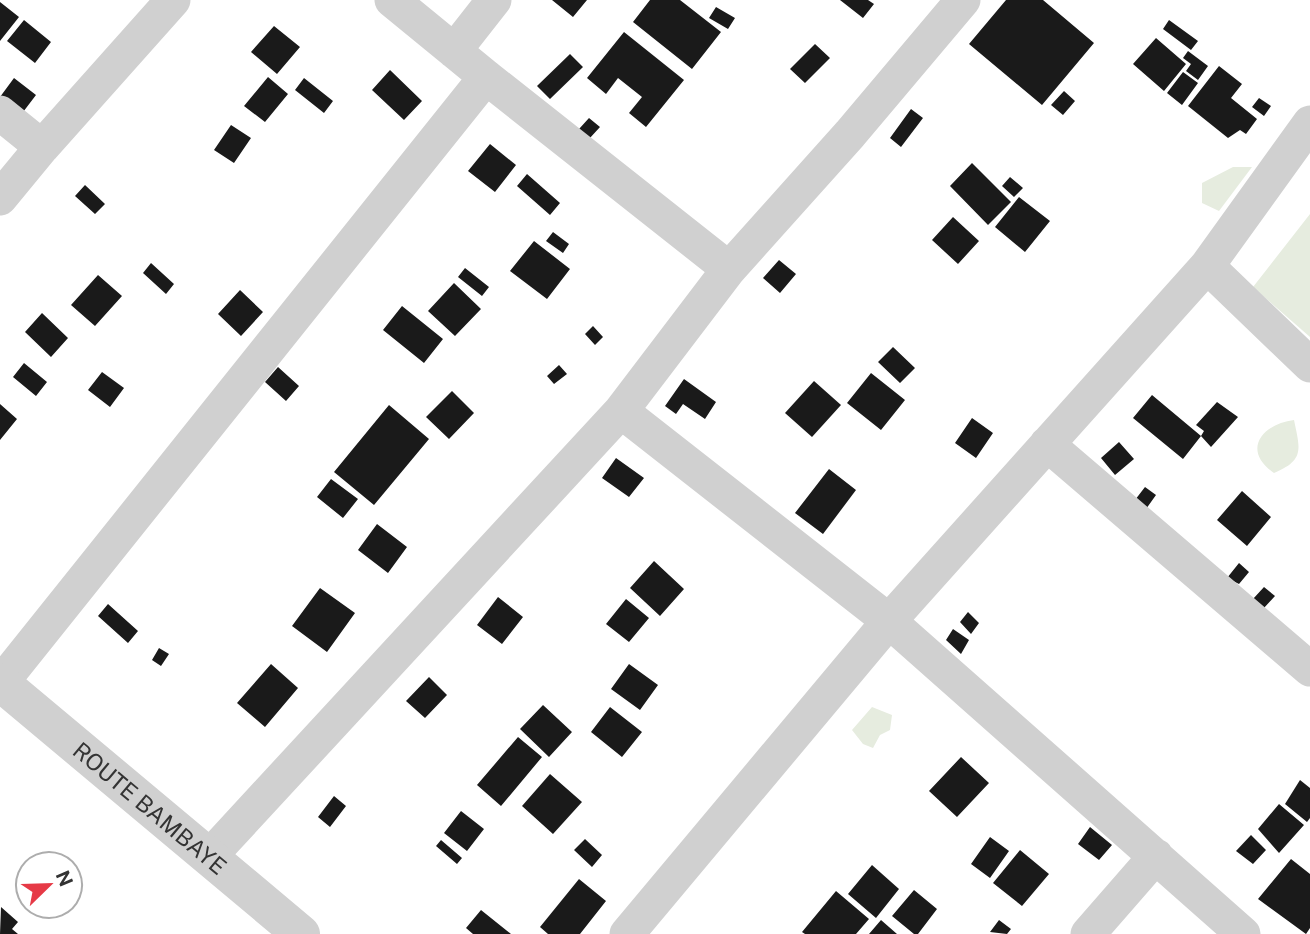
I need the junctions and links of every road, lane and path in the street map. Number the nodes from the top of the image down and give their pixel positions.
1 (173, 0) edge
2 (392, 0) edge
3 (494, 0) edge
4 (963, 0) edge
5 (454, 51) junction
6 (486, 77) junction
7 (0, 113) edge
8 (1310, 123) edge
9 (42, 147) junction
10 (0, 198) edge
11 (1207, 266) junction
12 (729, 269) junction
13 (1310, 365) edge
14 (621, 411) junction
15 (1047, 444) junction
16 (889, 621) junction
17 (1310, 669) edge
18 (1, 683) edge
19 (1156, 856) junction
20 (209, 857) junction
21 (301, 934) edge
22 (626, 934) edge
23 (1088, 934) edge
24 (1243, 934) edge

1 - 9 street
2 - 5 street
3 - 5 street
4 - 12 street
5 - 6 street
6 - 12 street
6 - 18 street
7 - 9 street
8 - 11 street
9 - 10 street
11 - 13 street
11 - 15 street
12 - 14 street
14 - 16 street
14 - 20 street
15 - 16 street
15 - 17 street
16 - 19 street
16 - 22 street
18 - 20 street, ROUTE BAMBAYE
19 - 23 street
19 - 24 street
20 - 21 street, ROUTE BAMBAYE

